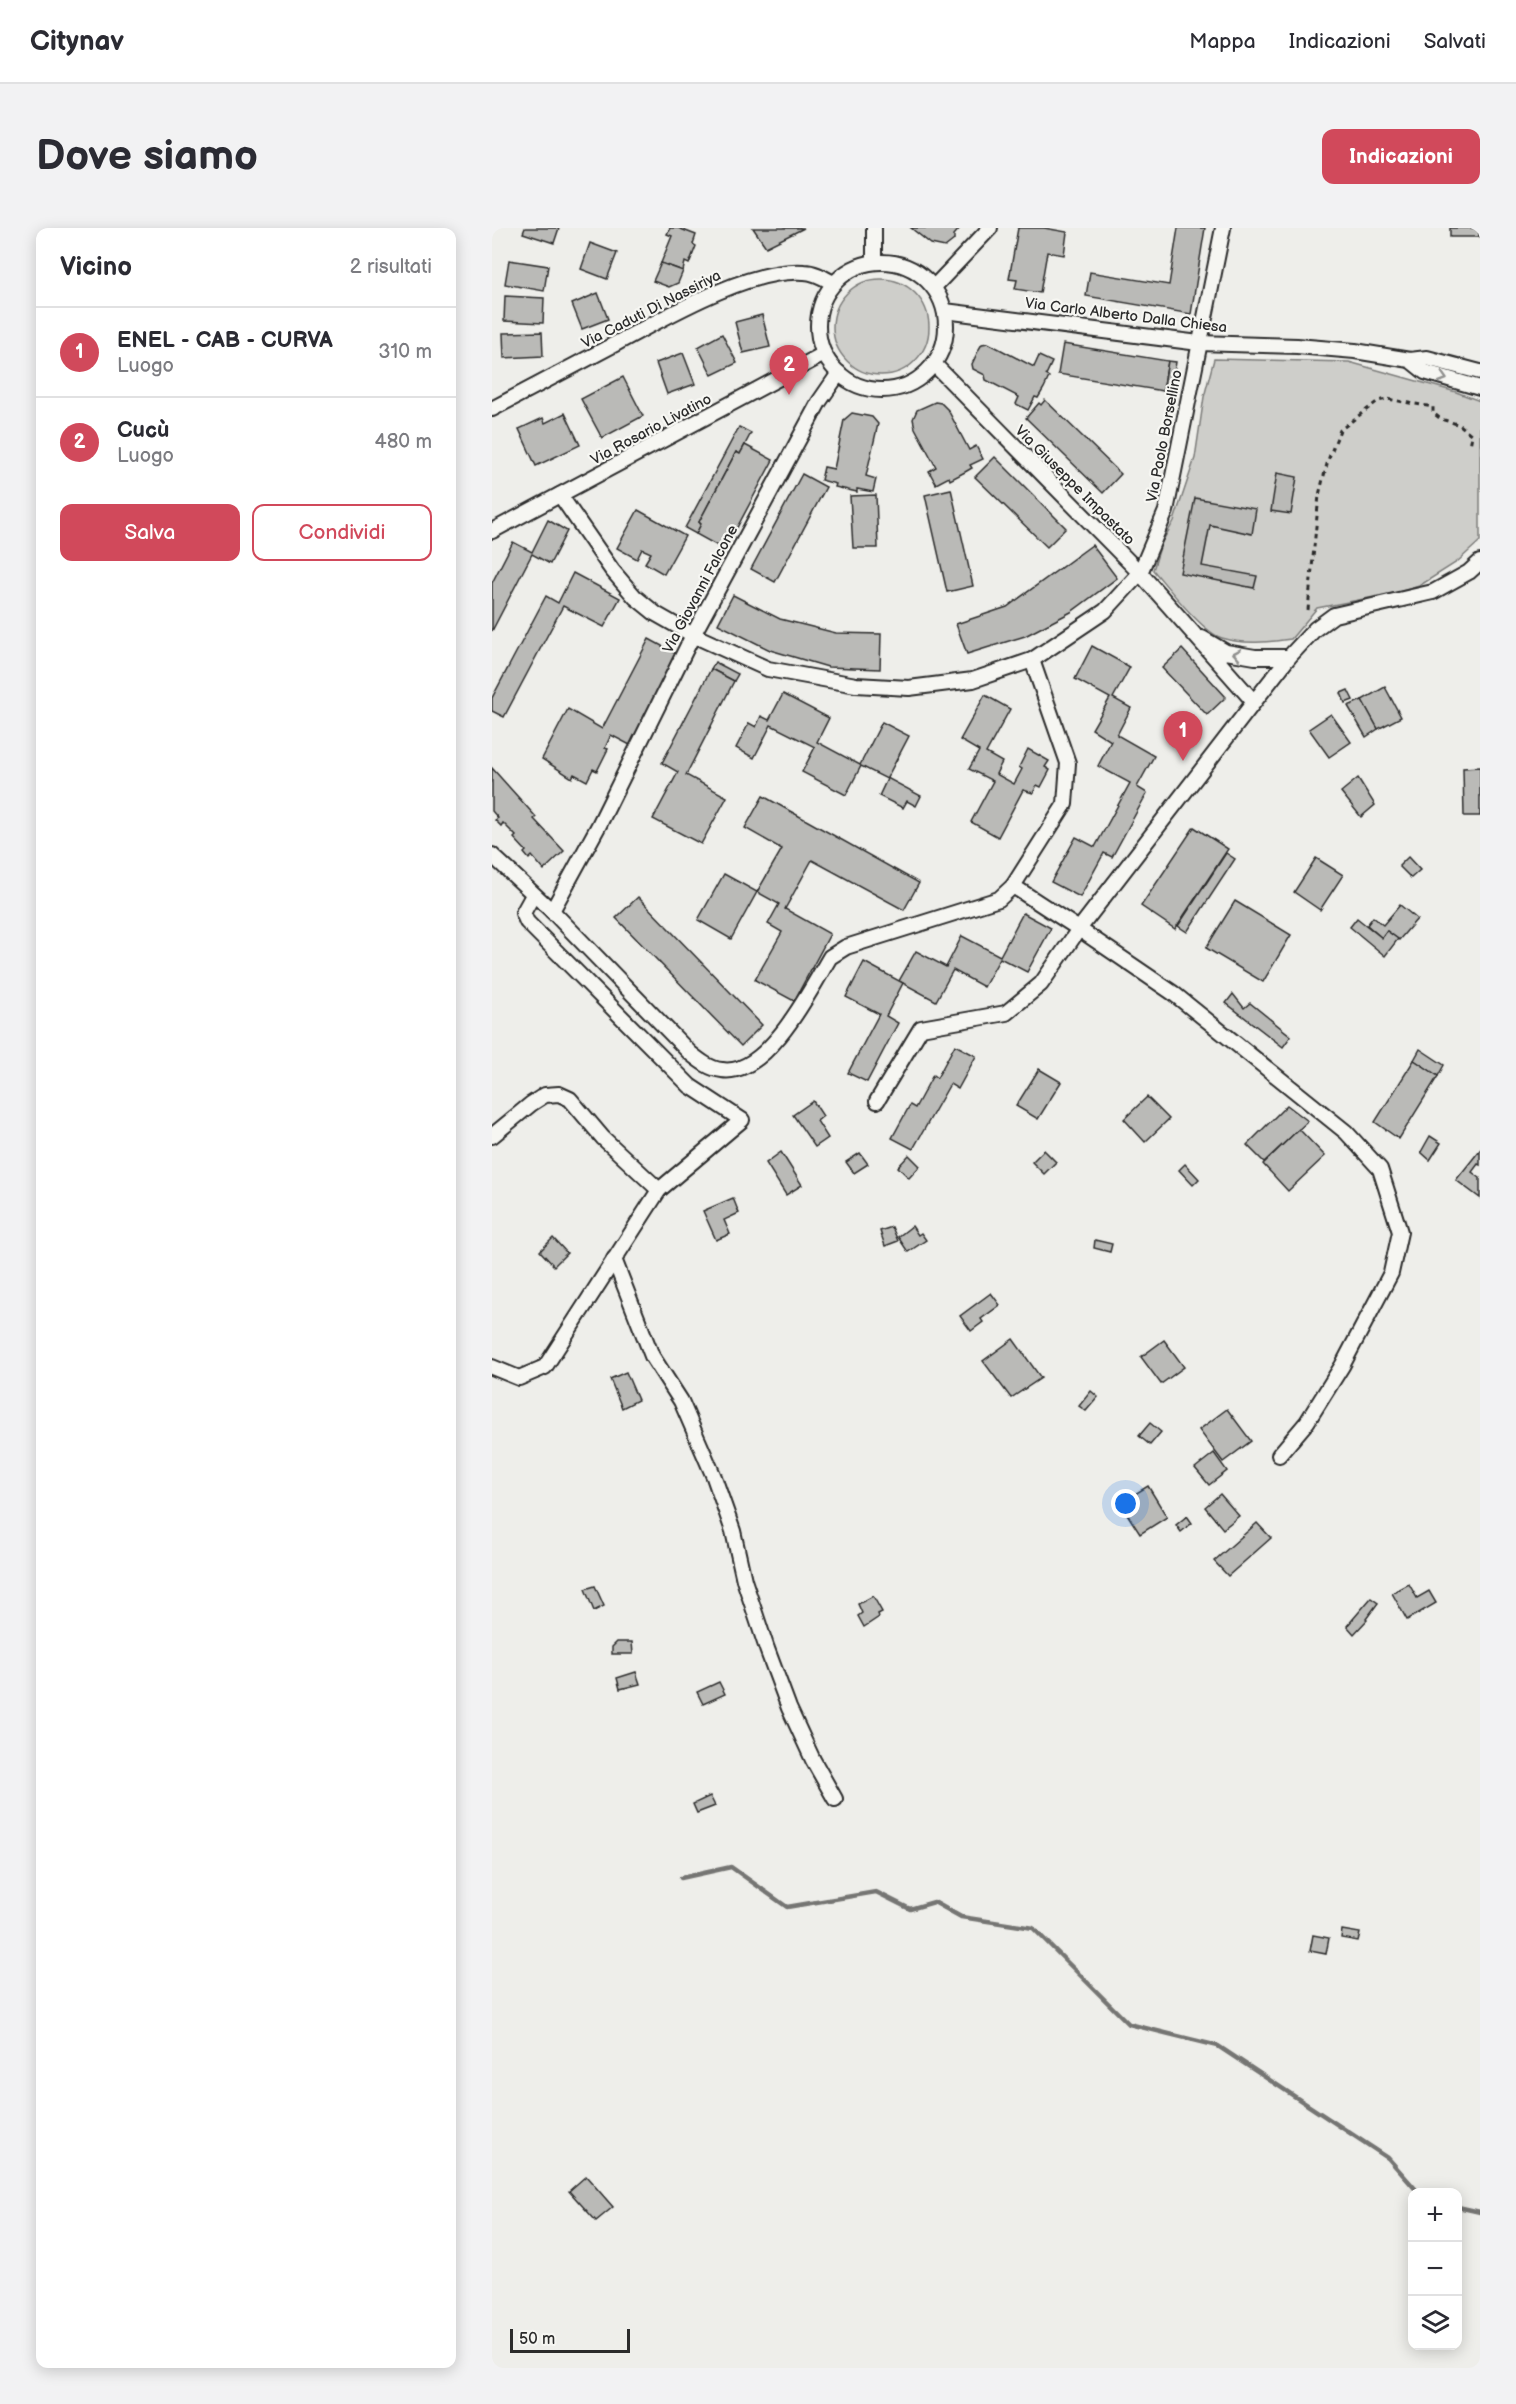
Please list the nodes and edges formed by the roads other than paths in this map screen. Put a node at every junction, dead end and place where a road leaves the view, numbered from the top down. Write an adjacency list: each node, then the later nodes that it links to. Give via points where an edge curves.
1 (874, 228): 4 (street)
2 (990, 228): 6 (street)
3 (1223, 228): 8 (street, Via Paolo Borsellino)
4 (874, 262): 5 (street, via 858,266); 6 (street, via 896,263 917,272)
5 (833, 283): 9 (street, via 819,310 819,340); 15 (street, Via Caduti Di Nassiriya, via 814,273 802,272 738,284)
6 (933, 287): 7 (street)
7 (945, 311): 8 (street, Via Carlo Alberto Dalla Chiesa); 11 (street, via 943,348)
8 (1199, 343): 10 (street, Via Carlo Alberto Dalla Chiesa, via 1297,346); 19 (street, Via Paolo Borsellino, via 1166,511)
9 (824, 354): 13 (street); 16 (street, Via Rosario Livatino)
10 (1410, 360): 12 (street, Via Carlo Alberto Dalla Chiesa, via 1427,358); 14 (street, Via Carlo Alberto Dalla Chiesa, one-way to 14, via 1425,372)
11 (934, 364): 13 (street, via 906,386 888,390 870,389); 19 (street, Via Giuseppe Impastato)
12 (1480, 372)
13 (838, 373): 21 (street, Via Giovanni Falcone)
14 (1480, 388)
15 (492, 409)
16 (560, 495): 17 (street, Via Rosario Livatino); 21 (street, Via Paolo Borsellino, via 635,597)
17 (492, 531)
18 (1480, 562): 22 (street, via 1433,592 1335,615 1315,629)
19 (1140, 573): 20 (street, Via Giuseppe Impastato); 23 (street, Via Paolo Borsellino, via 1105,611)
20 (1191, 631): 22 (street, Via Giuseppe Impastato, one-way to 20, via 1226,652); 24 (street, Via Giuseppe Impastato)
21 (693, 636): 23 (street, Via Paolo Borsellino, via 768,669 856,686 909,688 973,680); 28 (street, Via Giovanni Falcone)
22 (1289, 657): 24 (street)
23 (1032, 660): 26 (street, via 1068,763 1065,804)
24 (1254, 702): 29 (street)
25 (492, 855): 27 (street)
26 (1013, 886): 28 (street, via 999,898 837,952 830,957 779,1039 742,1068 723,1071 705,1065 690,1053); 29 (street)
27 (533, 895): 28 (street); 32 (street, via 524,908 527,922 690,1086 742,1120)
28 (552, 911)
29 (1079, 929): 30 (street, via 1041,984 1006,1013 921,1028); 35 (street, via 1173,993 1346,1132 1380,1169 1400,1232 1391,1273 1342,1366 1307,1422)
30 (877, 1101)
31 (492, 1136): 32 (street, via 538,1099 559,1094 570,1099)
32 (659, 1190): 33 (street)
33 (614, 1258): 34 (street, via 545,1367 519,1378); 36 (street, via 652,1356 681,1401 702,1449 733,1531 767,1649 808,1749)
34 (492, 1367)
35 (1279, 1455)
36 (835, 1798)

